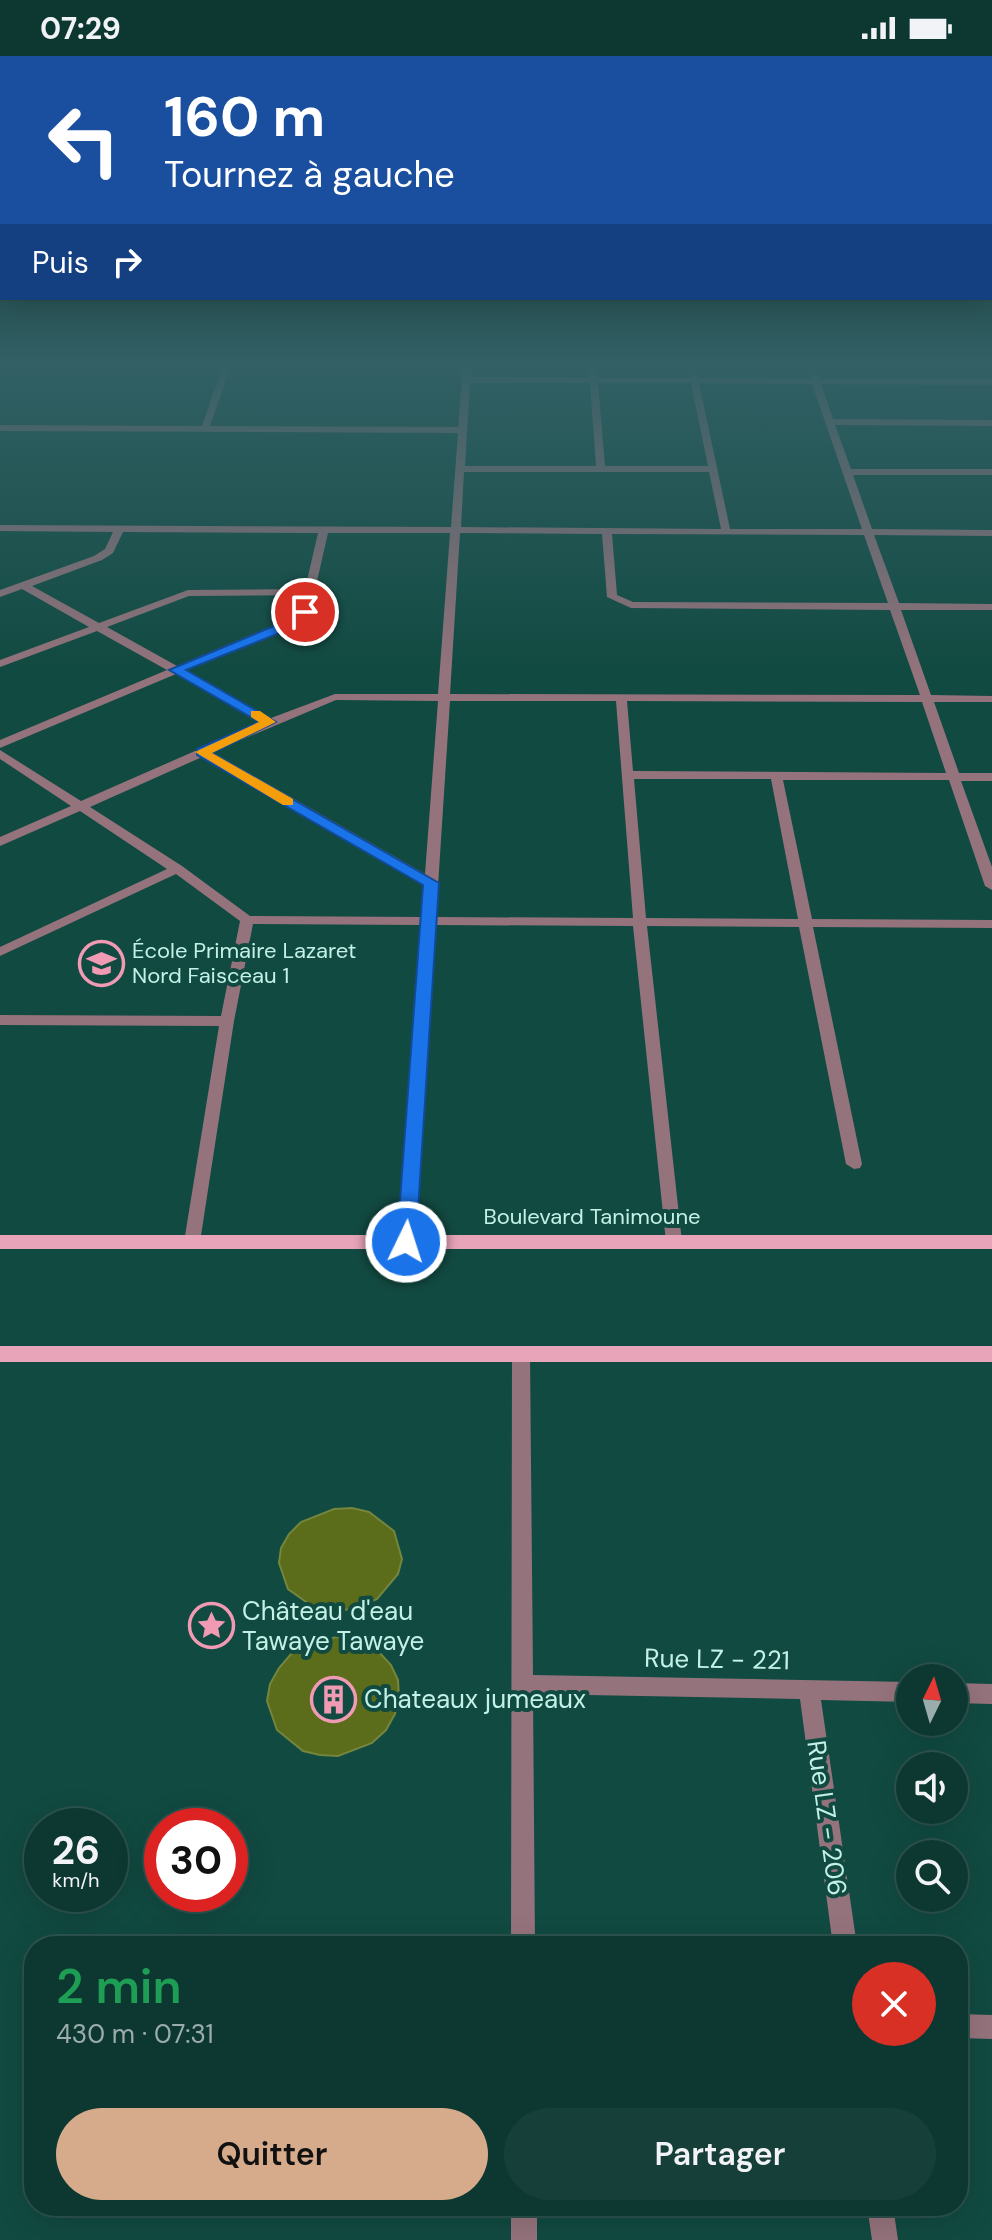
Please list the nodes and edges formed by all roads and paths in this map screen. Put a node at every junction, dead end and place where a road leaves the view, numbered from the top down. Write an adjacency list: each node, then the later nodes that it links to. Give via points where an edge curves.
1 (460, 469): 8 (street)
2 (713, 469): 10 (street)
3 (848, 472): 4 (street); 11 (street)
4 (992, 472)
5 (0, 528): 6 (street)
6 (120, 528): 7 (street); 13 (street, via 109,551 98,558)
7 (324, 529): 8 (street); 14 (street)
8 (456, 530): 9 (street); 21 (street)
9 (607, 531): 10 (street); 16 (street, via 612,597 619,602)
10 (726, 531): 11 (street)
11 (870, 532): 12 (street); 16 (street)
12 (992, 533)
13 (24, 586): 15 (street); 18 (street)
14 (310, 592): 18 (street, via 188,593); 20 (street, via 305,612 291,624)
15 (0, 594)
16 (897, 607): 17 (street); 23 (street)
17 (992, 607)
18 (97, 627): 19 (street); 20 (street)
19 (0, 664)
20 (175, 670): 25 (street); 26 (street)
21 (444, 696): 22 (street); 25 (street, via 335,697); 36 (street)
22 (621, 697): 23 (street); 29 (street)
23 (925, 698): 24 (street); 31 (street)
24 (992, 699)
25 (270, 722): 27 (street)
26 (0, 744)
27 (202, 752): 33 (street); 36 (street)
28 (0, 754): 33 (street)
29 (630, 775): 30 (street); 40 (street)
30 (776, 776): 31 (street); 41 (street)
31 (952, 777): 32 (street); 37 (street)
32 (992, 777)
33 (81, 807): 34 (street); 35 (street)
34 (0, 842)
35 (177, 869): 38 (street); 43 (street)
36 (431, 883): 39 (street)
37 (992, 886)
38 (247, 920): 39 (street); 45 (street)
39 (428, 922): 40 (street); 49 (street)
40 (640, 923): 41 (street); 50 (street)
41 (804, 924): 42 (street); 46 (street)
42 (992, 924)
43 (0, 952)
44 (0, 1020): 45 (street)
45 (227, 1021): 48 (street)
46 (854, 1164)
47 (0, 1242): 48 (main road, Boulevard Tanimoune)
48 (192, 1242): 49 (main road, Boulevard Tanimoune)
49 (406, 1242): 50 (main road, Boulevard Tanimoune)
50 (674, 1242): 51 (main road, Boulevard Tanimoune)
51 (992, 1242)
52 (0, 1354): 54 (main road)
53 (992, 1354): 54 (main road)
54 (521, 1355): 55 (street)
55 (522, 1684): 56 (street, Rue LZ - 221); 60 (street)
56 (809, 1689): 57 (street, Rue LZ - 221); 61 (street, Rue LZ - 206)
57 (896, 1692)
58 (968, 1693): 59 (street)
59 (992, 1694)
60 (523, 1936)
61 (844, 1936)
62 (968, 2026): 63 (street)
63 (992, 2027)
64 (524, 2216): 66 (street)
65 (881, 2216): 67 (street)
66 (524, 2240)
67 (885, 2240)

